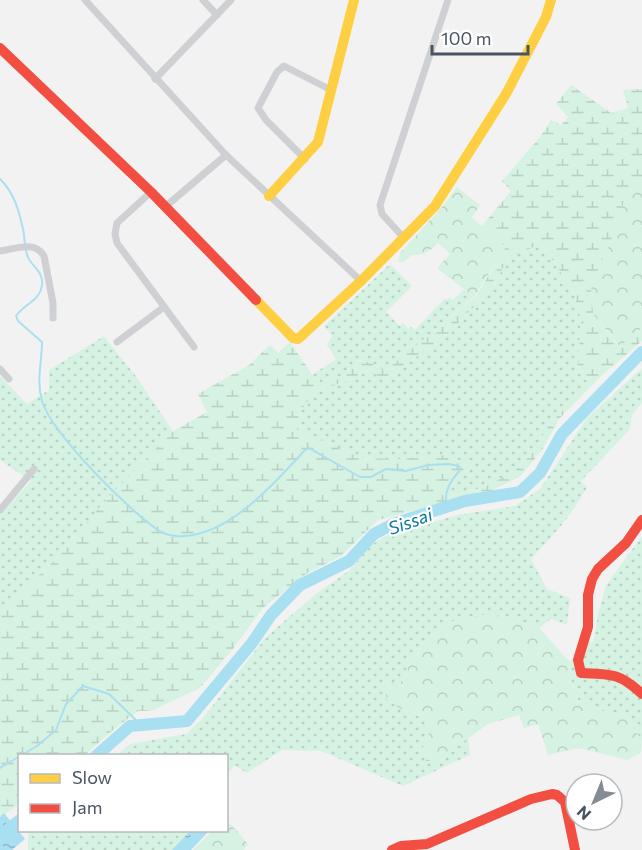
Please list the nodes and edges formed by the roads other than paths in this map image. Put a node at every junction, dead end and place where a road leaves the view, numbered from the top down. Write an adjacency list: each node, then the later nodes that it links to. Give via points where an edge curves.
1 (85, 0): 9 (street)
2 (203, 0): 7 (street)
3 (231, 0): 7 (street)
4 (354, 0): 10 (street)
5 (448, 0): 16 (street, via 380,205 382,214)
6 (551, 0): 16 (street, via 546,17 479,139 435,206)
7 (217, 15): 9 (street)
8 (0, 48): 13 (street)
9 (155, 79): 11 (street)
10 (332, 90): 12 (street, via 318,142); 12 (street, via 284,66 258,108)
11 (226, 155): 14 (street); 15 (street)
12 (305, 159): 14 (street)
13 (151, 192): 15 (street); 19 (street, via 117,223 115,234 117,243)
14 (269, 196): 18 (street)
15 (165, 207): 18 (street, via 296,339)
16 (404, 238): 18 (street)
17 (0, 251): 20 (street, via 32,246 44,256)
18 (361, 281)
19 (164, 307): 21 (street); 22 (street)
20 (53, 318)
21 (117, 342)
22 (194, 347)
23 (0, 369): 24 (street)
24 (9, 379)
25 (34, 469): 26 (street)
26 (0, 510)
27 (642, 520): 28 (street, via 621,550 595,573 589,590 586,635 576,666 581,673 626,679)
28 (642, 694)
29 (392, 850): 30 (street, via 427,844 531,799 552,794 565,802)
30 (575, 850)

